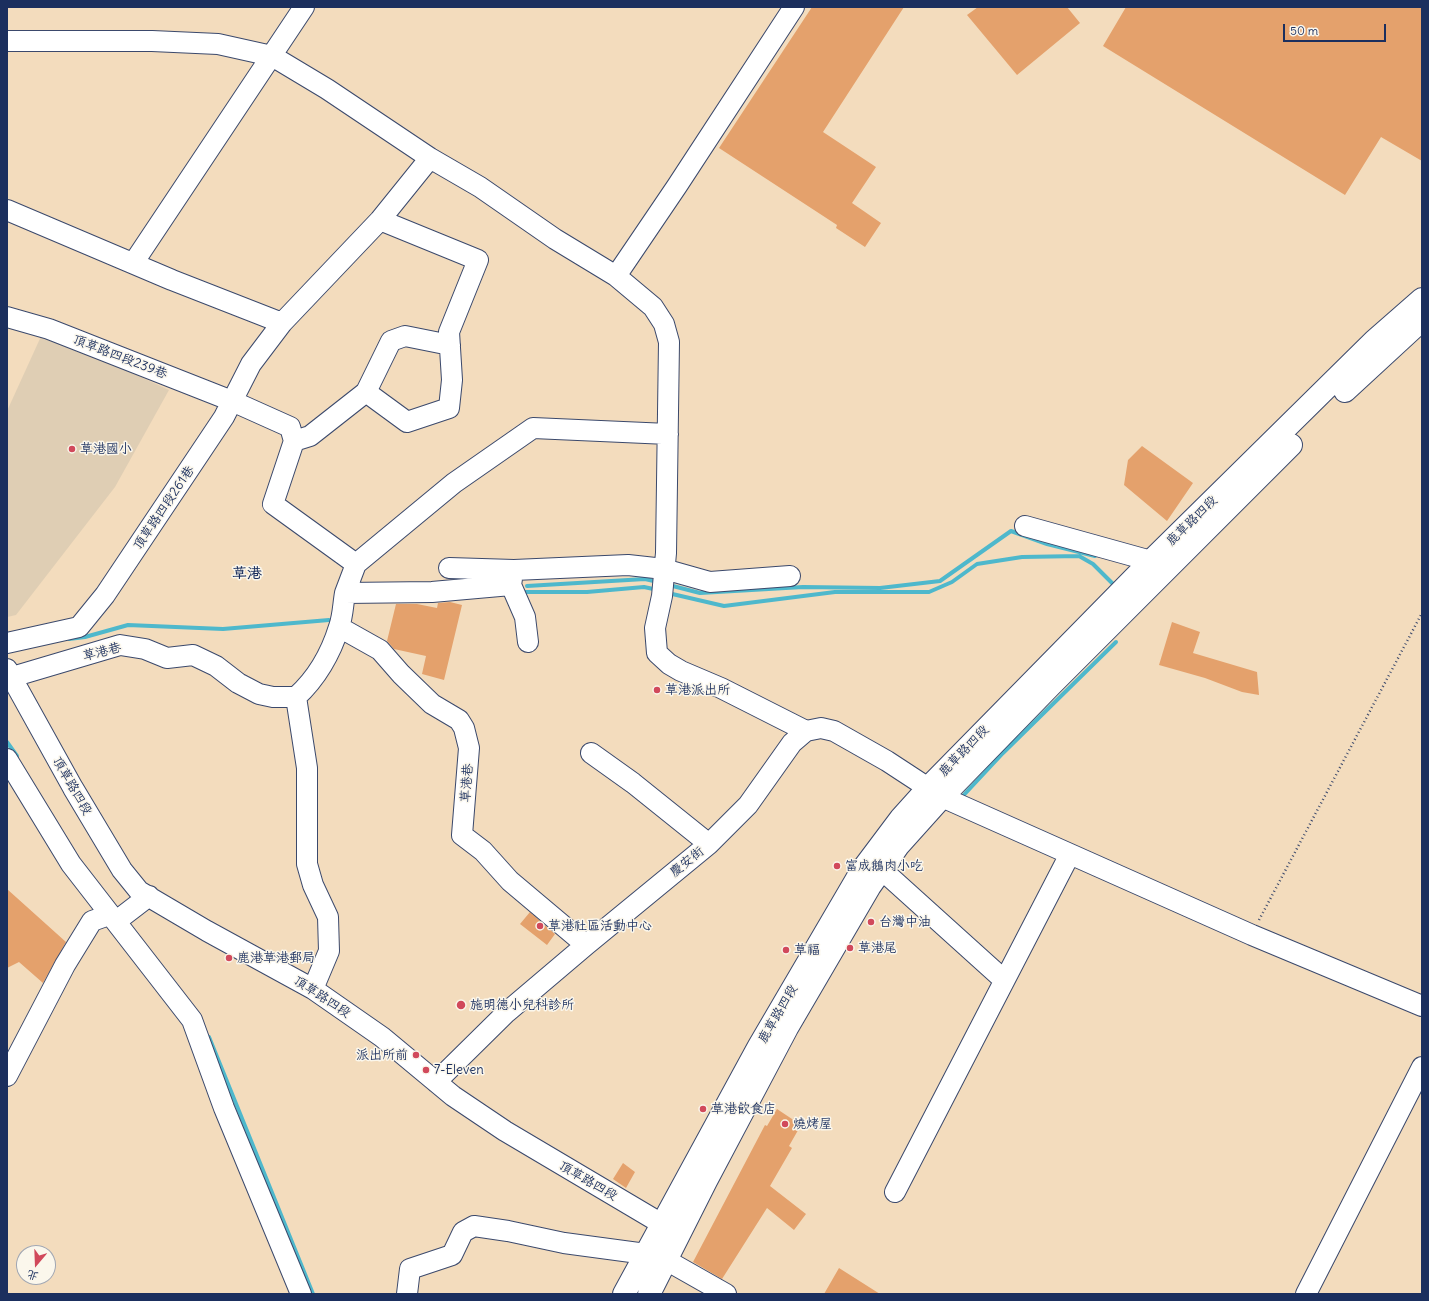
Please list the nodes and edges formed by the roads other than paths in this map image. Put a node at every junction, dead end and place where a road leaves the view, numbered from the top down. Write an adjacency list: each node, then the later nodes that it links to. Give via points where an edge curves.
1 (304, 7): 4 (street)
2 (794, 7): 9 (street)
3 (7, 41): 4 (street, via 129,40 218,44)
4 (272, 56): 5 (street, via 328,89); 8 (street)
5 (430, 158): 7 (street, 頂草路四段261巷); 9 (street, via 480,187 554,239)
6 (7, 210): 8 (street)
7 (380, 220): 12 (street, 頂草路四段261巷); 13 (street, via 478,260 449,332)
8 (134, 262): 12 (street, via 172,280)
9 (616, 276): 17 (street, via 653,307 664,324 669,342)
10 (1421, 306): 16 (main road, 鹿草路四段, via 1374,341)
11 (7, 317): 15 (street, 頂草路四段239巷, via 49,330)
12 (282, 323): 15 (street, 頂草路四段261巷, via 251,364)
13 (450, 345): 14 (street, via 405,336 391,341); 14 (street, via 452,380 449,408 407,422)
14 (366, 392): 18 (street, via 310,436)
15 (232, 401): 18 (street, 頂草路四段239巷, via 290,427); 29 (street, 頂草路四段261巷, via 224,417 105,596 79,627)
16 (1294, 432): 20 (main road, 鹿草路四段); 35 (main road, 鹿草路四段)
17 (668, 434): 21 (street, via 533,428 454,483); 25 (street)
18 (294, 441): 21 (street, via 272,504)
19 (1025, 526): 20 (street)
20 (1151, 561): 35 (main road, 鹿草路四段)
21 (356, 564): 26 (street)
22 (449, 568): 24 (street)
23 (790, 576): 25 (street, via 710,582)
24 (512, 578): 25 (street, via 628,565); 26 (street, via 432,592); 28 (street, via 525,617)
25 (663, 581): 32 (street, via 655,628 657,653 669,664)
26 (346, 593): 27 (street)
27 (339, 627): 31 (street, via 323,664 308,686); 41 (street, 草港巷, via 380,650 432,704 459,720 464,728 469,748 462,834 483,851 510,881)
28 (528, 642)
29 (7, 643)
30 (9, 673): 31 (street, 草港巷, via 120,645 145,649 167,658 193,655 216,666 238,684 259,694); 39 (street, 頂草路四段, via 122,870 140,891)
31 (296, 697): 43 (street, via 307,768 307,864 312,885 328,917 329,951)
32 (806, 731): 35 (street, via 821,728 834,731 898,767); 36 (street, 慶安街, via 792,743 748,805)
33 (591, 753): 36 (street)
34 (7, 758): 40 (street, via 71,864)
35 (935, 792): 37 (street); 38 (main road, 鹿草路四段); 49 (main road, 鹿草路四段, via 892,830 862,870 759,1046)
36 (709, 844): 41 (street, 慶安街)
37 (1070, 854): 42 (street); 44 (street, via 1252,935)
38 (881, 869): 42 (street); 50 (main road, 鹿草路四段)
39 (149, 896): 40 (street, via 119,919); 43 (street, 頂草路四段)
40 (109, 915): 46 (street, via 92,921 61,972); 51 (street, via 192,1020 224,1108)
41 (586, 945): 47 (street, 慶安街, via 507,1012)
42 (1004, 980): 48 (street)
43 (313, 990): 47 (street, 頂草路四段, via 382,1037)
44 (1422, 1006)
45 (1422, 1067): 56 (street)
46 (7, 1076)
47 (436, 1082): 49 (street, 頂草路四段, via 505,1131)
48 (895, 1192)
49 (662, 1224): 50 (main road, 鹿草路四段)
50 (656, 1257): 52 (street, via 564,1244 474,1226 463,1232 452,1255 410,1269); 53 (main road, 鹿草路四段); 54 (main road, 鹿草路四段); 55 (street)
51 (301, 1294)
52 (407, 1294)
53 (624, 1294)
54 (649, 1294)
55 (726, 1294)
56 (1306, 1294)

